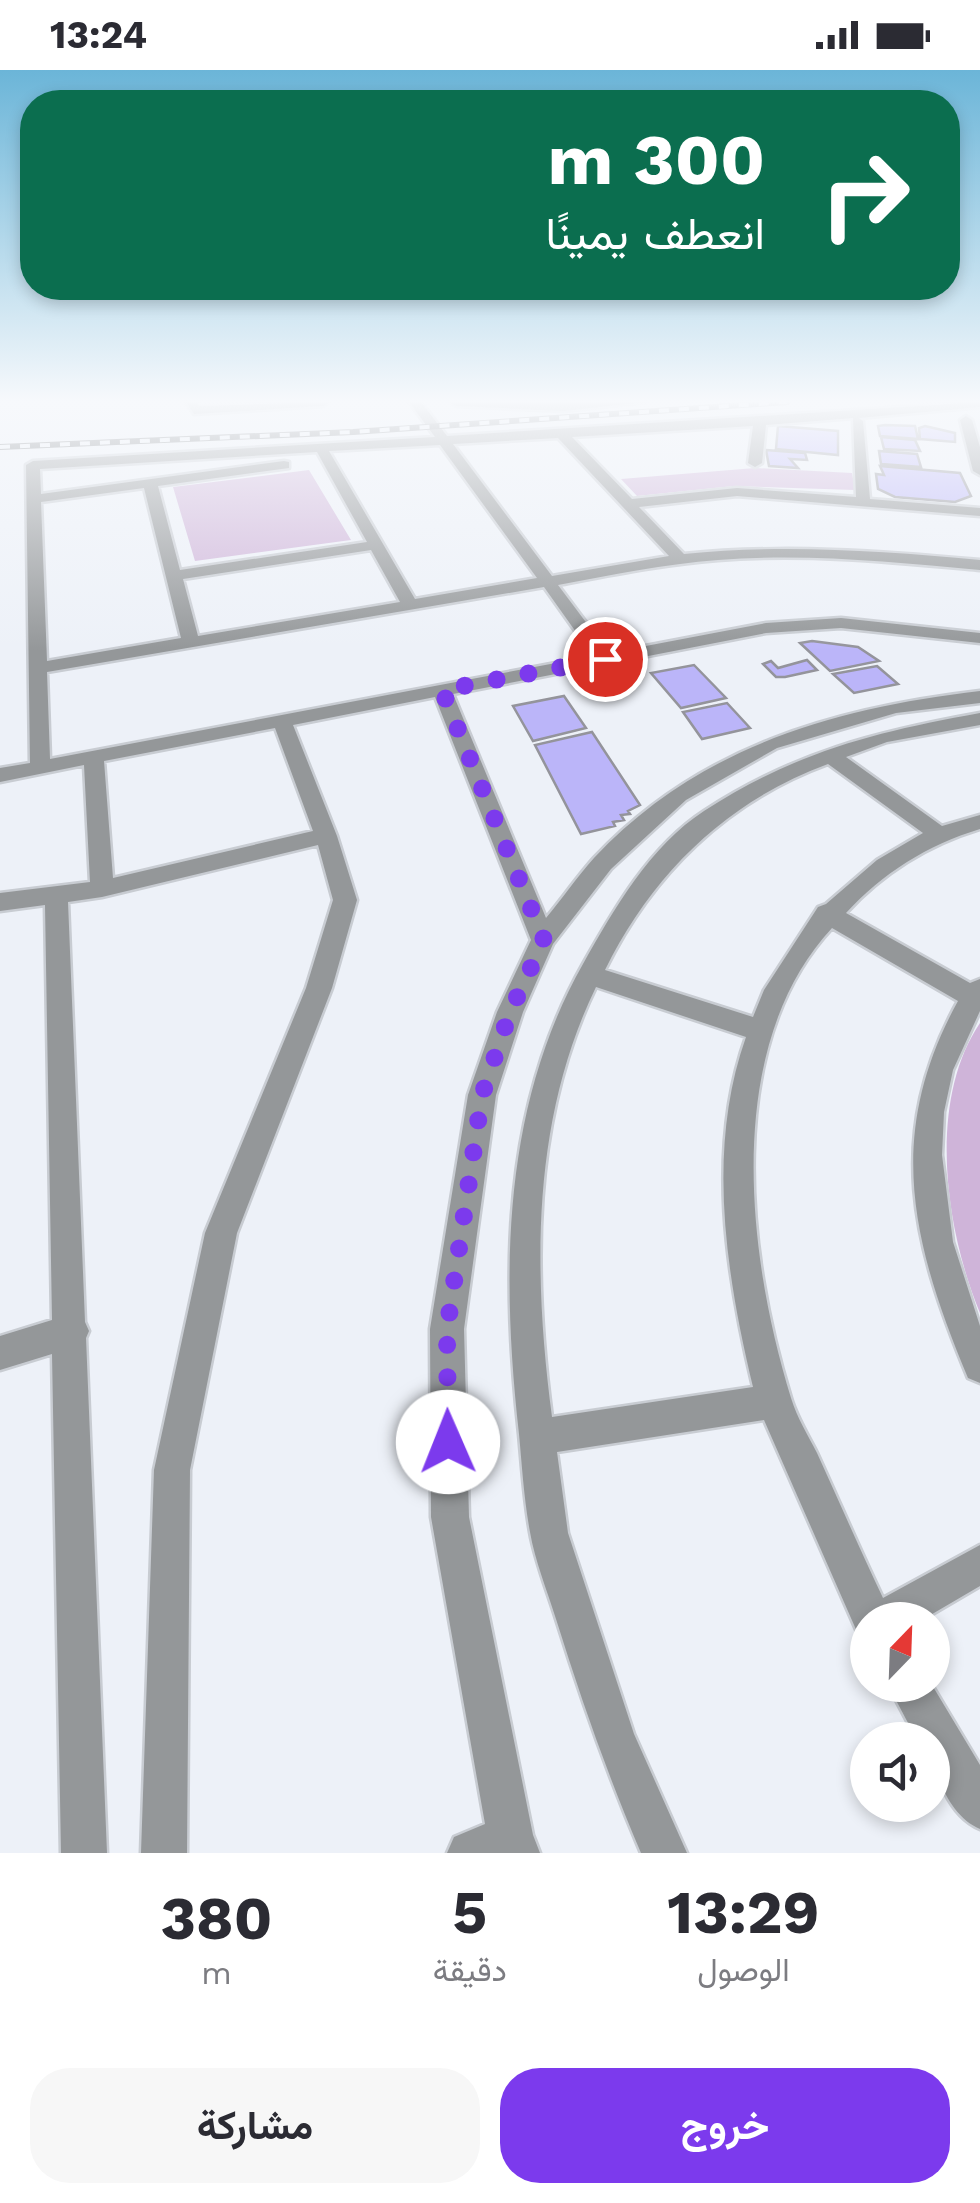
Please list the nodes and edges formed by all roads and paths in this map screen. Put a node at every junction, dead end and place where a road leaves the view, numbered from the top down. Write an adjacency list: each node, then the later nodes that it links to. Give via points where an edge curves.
1 (34, 485): 8 (street)
2 (134, 485): 8 (street)
3 (151, 485): 15 (street)
4 (342, 485): 12 (street)
5 (475, 485): 16 (street)
6 (611, 485): 10 (street)
7 (862, 485): 9 (street)
8 (34, 499): 21 (street)
9 (863, 500): 10 (street, via 737,492); 11 (street)
10 (628, 504): 13 (street)
11 (980, 512)
12 (376, 544): 15 (street); 17 (street)
13 (680, 558): 14 (street, via 820,550); 16 (street)
14 (980, 564)
15 (174, 576): 19 (street)
16 (547, 581): 17 (street); 20 (street)
17 (410, 605): 19 (street)
18 (980, 638): 20 (street, via 841,623 766,628)
19 (192, 642): 21 (street)
20 (605, 659): 22 (street)
21 (38, 668): 28 (street)
22 (442, 690): 25 (street); 37 (street)
23 (980, 698): 37 (street, via 894,707 770,744 679,795 604,863)
24 (980, 719): 26 (street, via 883,737)
25 (282, 722): 27 (street); 32 (street)
26 (831, 756): 31 (street); 38 (street, via 796,768 709,818 652,876)
27 (94, 758): 28 (street); 33 (street)
28 (40, 768): 29 (street)
29 (0, 774)
30 (980, 822): 31 (street)
31 (937, 833): 36 (street, via 898,853)
32 (326, 836): 33 (street); 53 (street, via 345,900 319,988 220,1233 172,1470)
33 (102, 888): 34 (street)
34 (56, 893): 35 (street); 41 (street)
35 (0, 902)
36 (826, 913): 39 (street); 40 (street, via 790,958)
37 (544, 940): 51 (street, via 482,1095 447,1329 450,1518)
38 (589, 975): 40 (street); 45 (street, via 541,1098 527,1186 525,1340)
39 (978, 996): 43 (street, via 942,1057 924,1136 933,1228)
40 (758, 1030): 44 (street, via 738,1133 741,1253)
41 (72, 1331): 42 (street); 52 (street)
42 (0, 1352)
43 (980, 1366)
44 (774, 1401): 45 (street); 47 (street)
45 (537, 1437): 54 (street, via 549,1533 614,1738)
46 (980, 1564): 48 (street)
47 (864, 1602)
48 (915, 1602)
49 (919, 1702): 50 (street)
50 (980, 1807)
51 (499, 1847)
52 (84, 1853)
53 (164, 1853)
54 (664, 1853)

